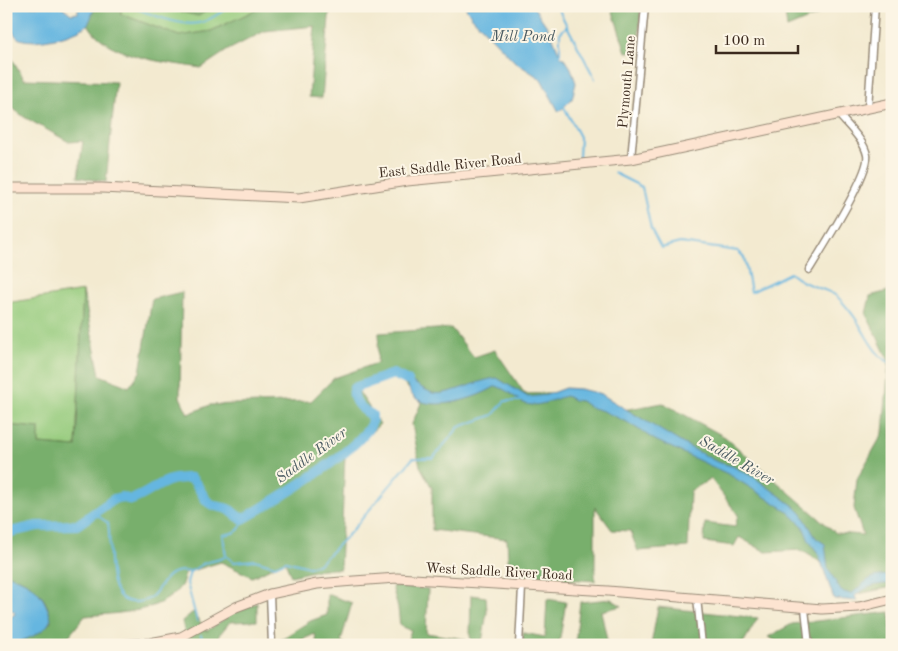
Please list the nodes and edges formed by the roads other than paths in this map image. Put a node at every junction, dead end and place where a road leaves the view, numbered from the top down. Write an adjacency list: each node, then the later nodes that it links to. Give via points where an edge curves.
1 (645, 6): 6 (street, Plymouth Lane)
2 (875, 6): 4 (street)
3 (892, 103): 4 (street, East Saddle River Road)
4 (868, 108): 5 (street, East Saddle River Road)
5 (839, 114): 6 (street, East Saddle River Road); 8 (street, via 864,147 868,161)
6 (631, 160): 7 (street, East Saddle River Road, via 407,181 299,198 102,188)
7 (6, 188)
8 (809, 270)
9 (522, 587): 10 (street, West Saddle River Road, via 397,578 317,584); 11 (street, West Saddle River Road); 16 (street)
10 (270, 594): 14 (street, West Saddle River Road, via 236,607 182,637); 15 (street)
11 (697, 598): 13 (street, West Saddle River Road); 17 (street)
12 (892, 599): 13 (street, West Saddle River Road, via 843,608)
13 (805, 609): 18 (street)
14 (115, 645)
15 (272, 645)
16 (520, 645)
17 (702, 645)
18 (809, 645)

